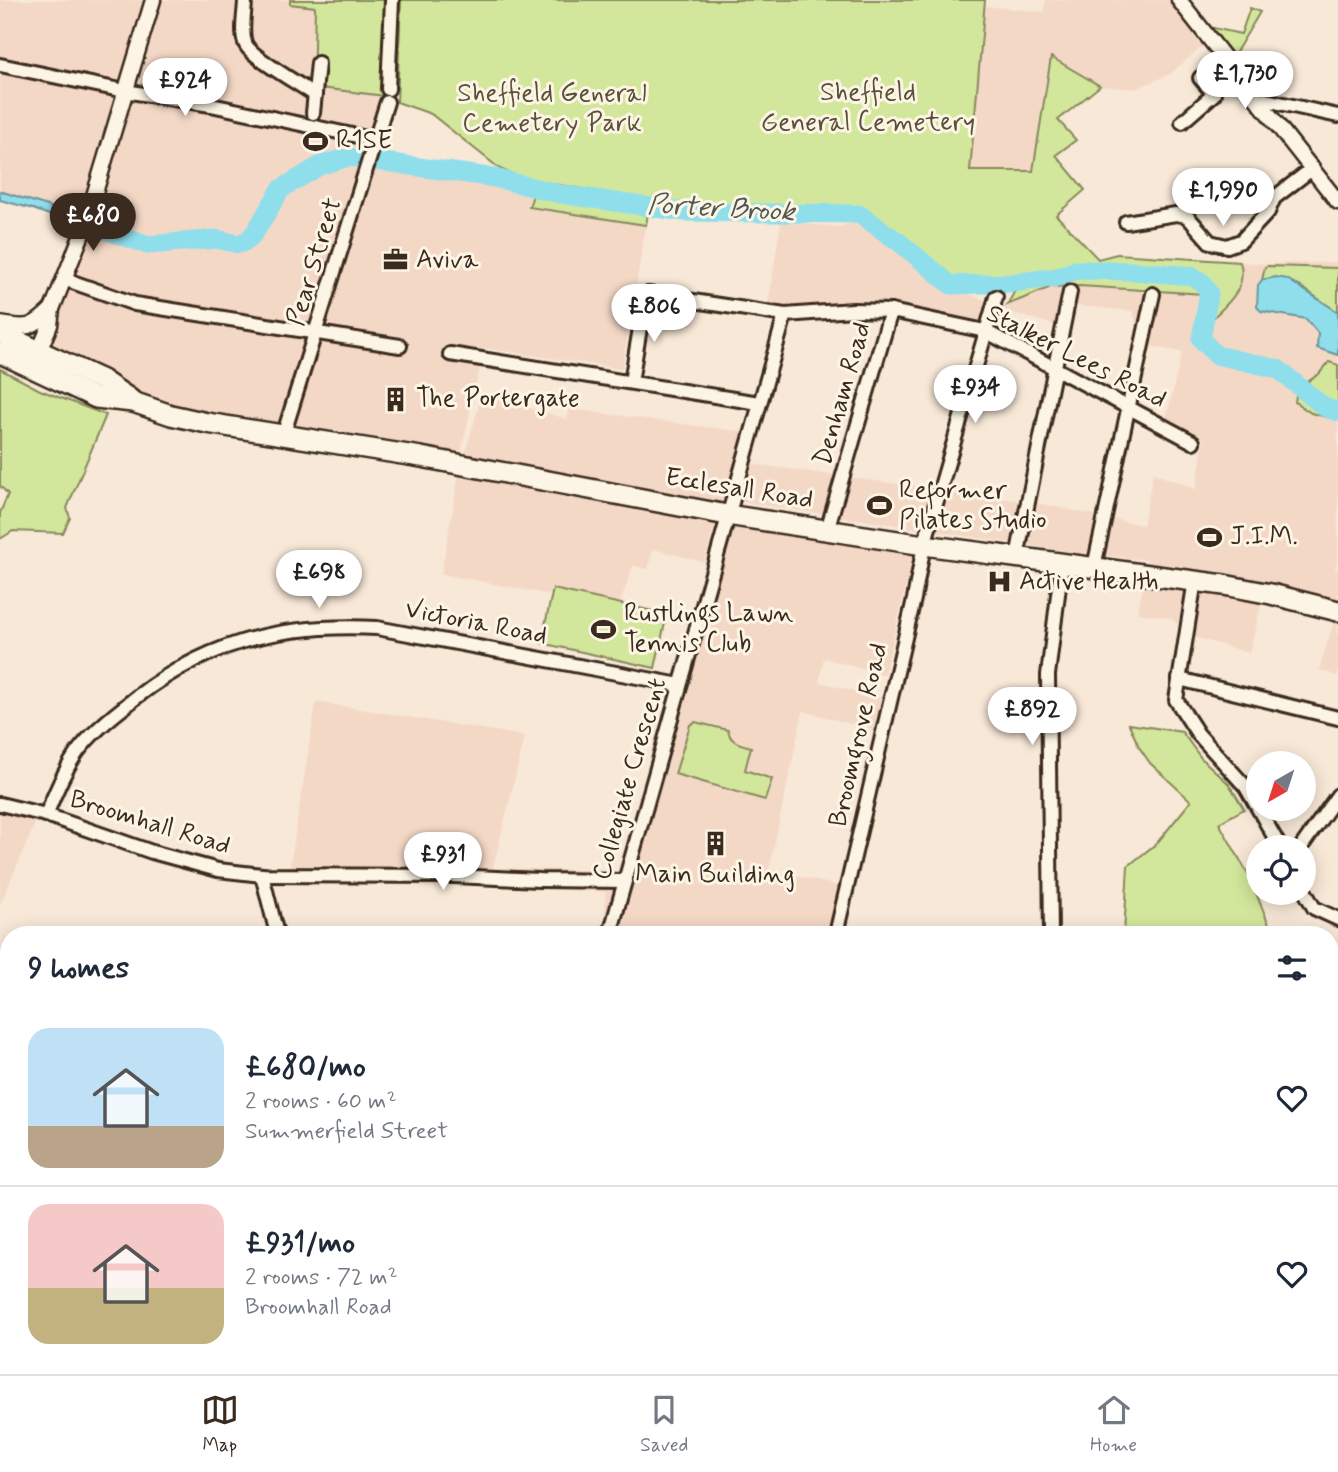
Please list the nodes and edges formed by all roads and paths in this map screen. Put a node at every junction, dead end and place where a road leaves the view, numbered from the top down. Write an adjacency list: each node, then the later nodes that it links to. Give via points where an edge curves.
1 (153, 0): 8 (street)
2 (245, 0): 9 (street, via 247,46)
3 (392, 0): 14 (street, Pear Street, via 387,95)
4 (1179, 0): 5 (street)
5 (1225, 59): 10 (street); 13 (street, via 1200,78 1214,94)
6 (318, 63): 9 (street)
7 (0, 65): 8 (street)
8 (125, 92): 14 (street, via 211,105); 18 (street)
9 (315, 95): 11 (street)
10 (1257, 98): 12 (street); 15 (street)
11 (313, 113)
12 (1338, 116)
13 (1182, 122)
14 (374, 146): 28 (street, Pear Street)
15 (1313, 168): 16 (street); 17 (street, via 1274,198 1268,212 1241,241 1227,246 1210,242 1187,216)
16 (1338, 202)
17 (1126, 222)
18 (64, 279): 22 (street); 28 (street, via 135,304)
19 (1070, 292): 34 (street)
20 (1153, 293): 38 (street)
21 (996, 297): 26 (street, Broomgrove Road)
22 (52, 309): 25 (street, via 24,328); 30 (street)
23 (891, 311): 24 (street, Stalker Lees Road); 26 (street, Stalker Lees Road); 42 (street, Denham Road)
24 (785, 315): 35 (street, Stalker Lees Road, via 646,296); 37 (street, Collegiate Crescent)
25 (0, 324)
26 (985, 331): 34 (street, Stalker Lees Road); 43 (street, Broomgrove Road)
27 (0, 333): 30 (main road, Ecclesall Road)
28 (316, 334): 29 (street); 39 (street, Pear Street)
29 (400, 346)
30 (39, 351): 33 (street); 36 (main road, Ecclesall Road, via 102,380)
31 (0, 353): 33 (main road, Ecclesall Road)
32 (450, 354): 35 (street)
33 (20, 363): 36 (main road, Ecclesall Road, via 96,398)
34 (1055, 370): 38 (street, Stalker Lees Road); 44 (street)
35 (631, 382): 37 (street)
36 (133, 402): 39 (main road, Ecclesall Road, via 206,423)
37 (760, 403): 41 (street, Collegiate Crescent)
38 (1128, 408): 40 (street, Stalker Lees Road); 46 (street)
39 (283, 436): 41 (main road, Ecclesall Road)
40 (1192, 442)
41 (727, 515): 42 (main road, Ecclesall Road); 50 (street, Collegiate Crescent)
42 (827, 530): 43 (main road, Ecclesall Road)
43 (924, 545): 44 (main road, Ecclesall Road); 63 (street, Broomgrove Road)
44 (1017, 557): 45 (main road, Ecclesall Road)
45 (1062, 562): 46 (main road, Ecclesall Road); 64 (street, via 1048,675)
46 (1094, 566): 47 (main road, Ecclesall Road)
47 (1195, 580): 48 (main road, Ecclesall Road); 49 (street)
48 (1338, 611)
49 (1179, 679): 51 (street); 55 (street, via 1176,700 1218,759 1246,787)
50 (680, 685): 54 (street, Victoria Road, via 377,628 337,626 267,634 199,657 119,711 74,756); 58 (street, Collegiate Crescent)
51 (1338, 719)
52 (1338, 795): 56 (street)
53 (0, 804): 54 (street, Broomhall Road)
54 (46, 816): 57 (street, Broomhall Road, via 152,852 218,870)
55 (1273, 835)
56 (1310, 835)
57 (262, 875): 58 (street, Broomhall Road); 61 (street)
58 (625, 881): 62 (street, Collegiate Crescent)
59 (1312, 905): 60 (street)
60 (1338, 919)
61 (275, 926)
62 (612, 926)
63 (838, 926)
64 (1051, 926)

